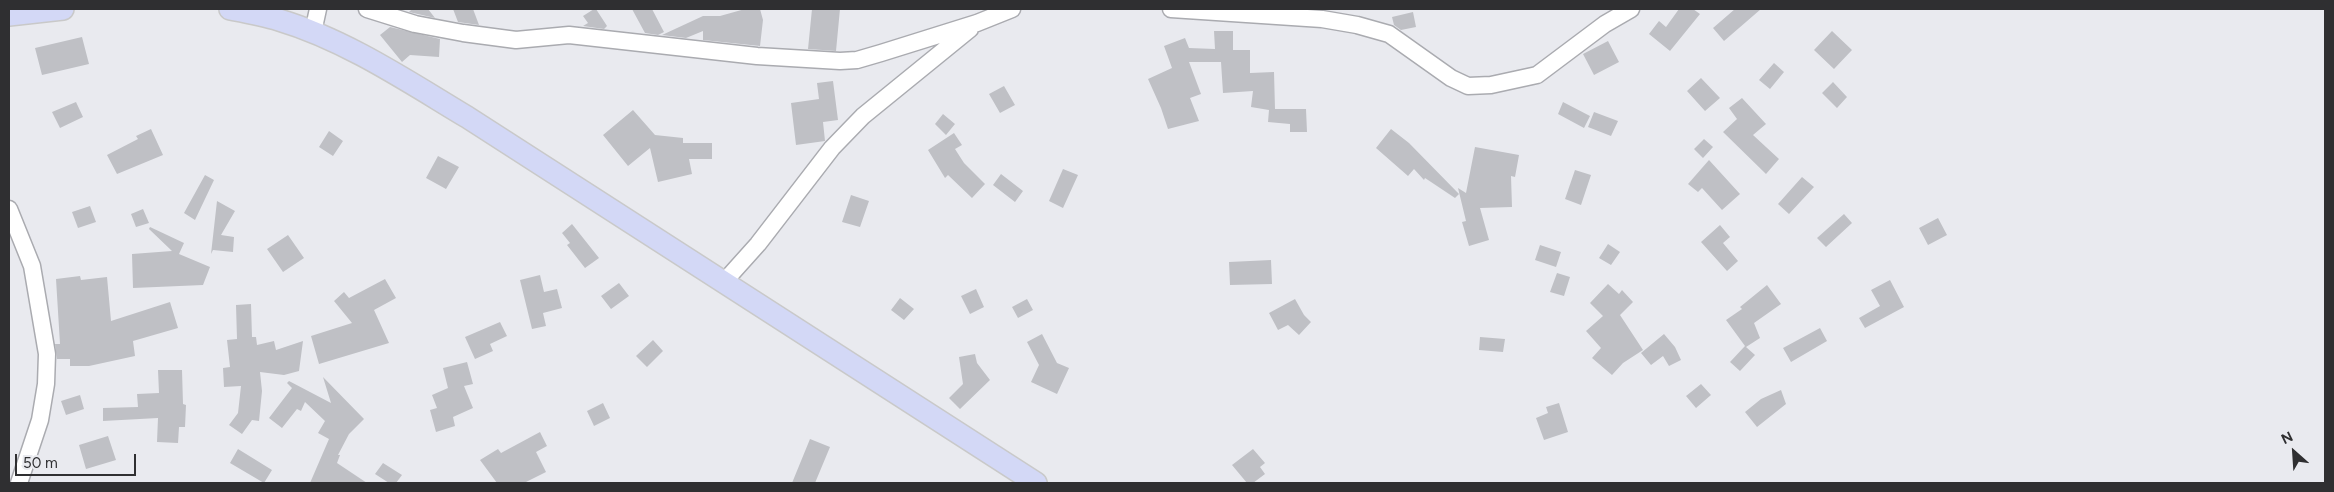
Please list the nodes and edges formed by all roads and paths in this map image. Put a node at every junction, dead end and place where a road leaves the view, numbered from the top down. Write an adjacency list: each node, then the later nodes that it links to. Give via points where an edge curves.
1 (63, 9): 8 (main road)
2 (230, 9): 10 (main road)
3 (318, 9): 10 (street)
4 (367, 9): 9 (street, via 415,24 516,40 569,35 814,60 857,60)
5 (1012, 9): 9 (street)
6 (1171, 9): 7 (street, via 1322,19 1357,25 1389,34 1451,78 1468,86 1491,85 1537,74 1604,24)
7 (1630, 9)
8 (9, 15)
9 (977, 22): 12 (street, via 863,116 832,148 758,244)
10 (313, 32): 12 (main road, via 379,65 466,117)
11 (9, 209): 13 (street, via 32,266 47,354 40,420)
12 (723, 283): 14 (main road)
13 (19, 483)
14 (1036, 483)

